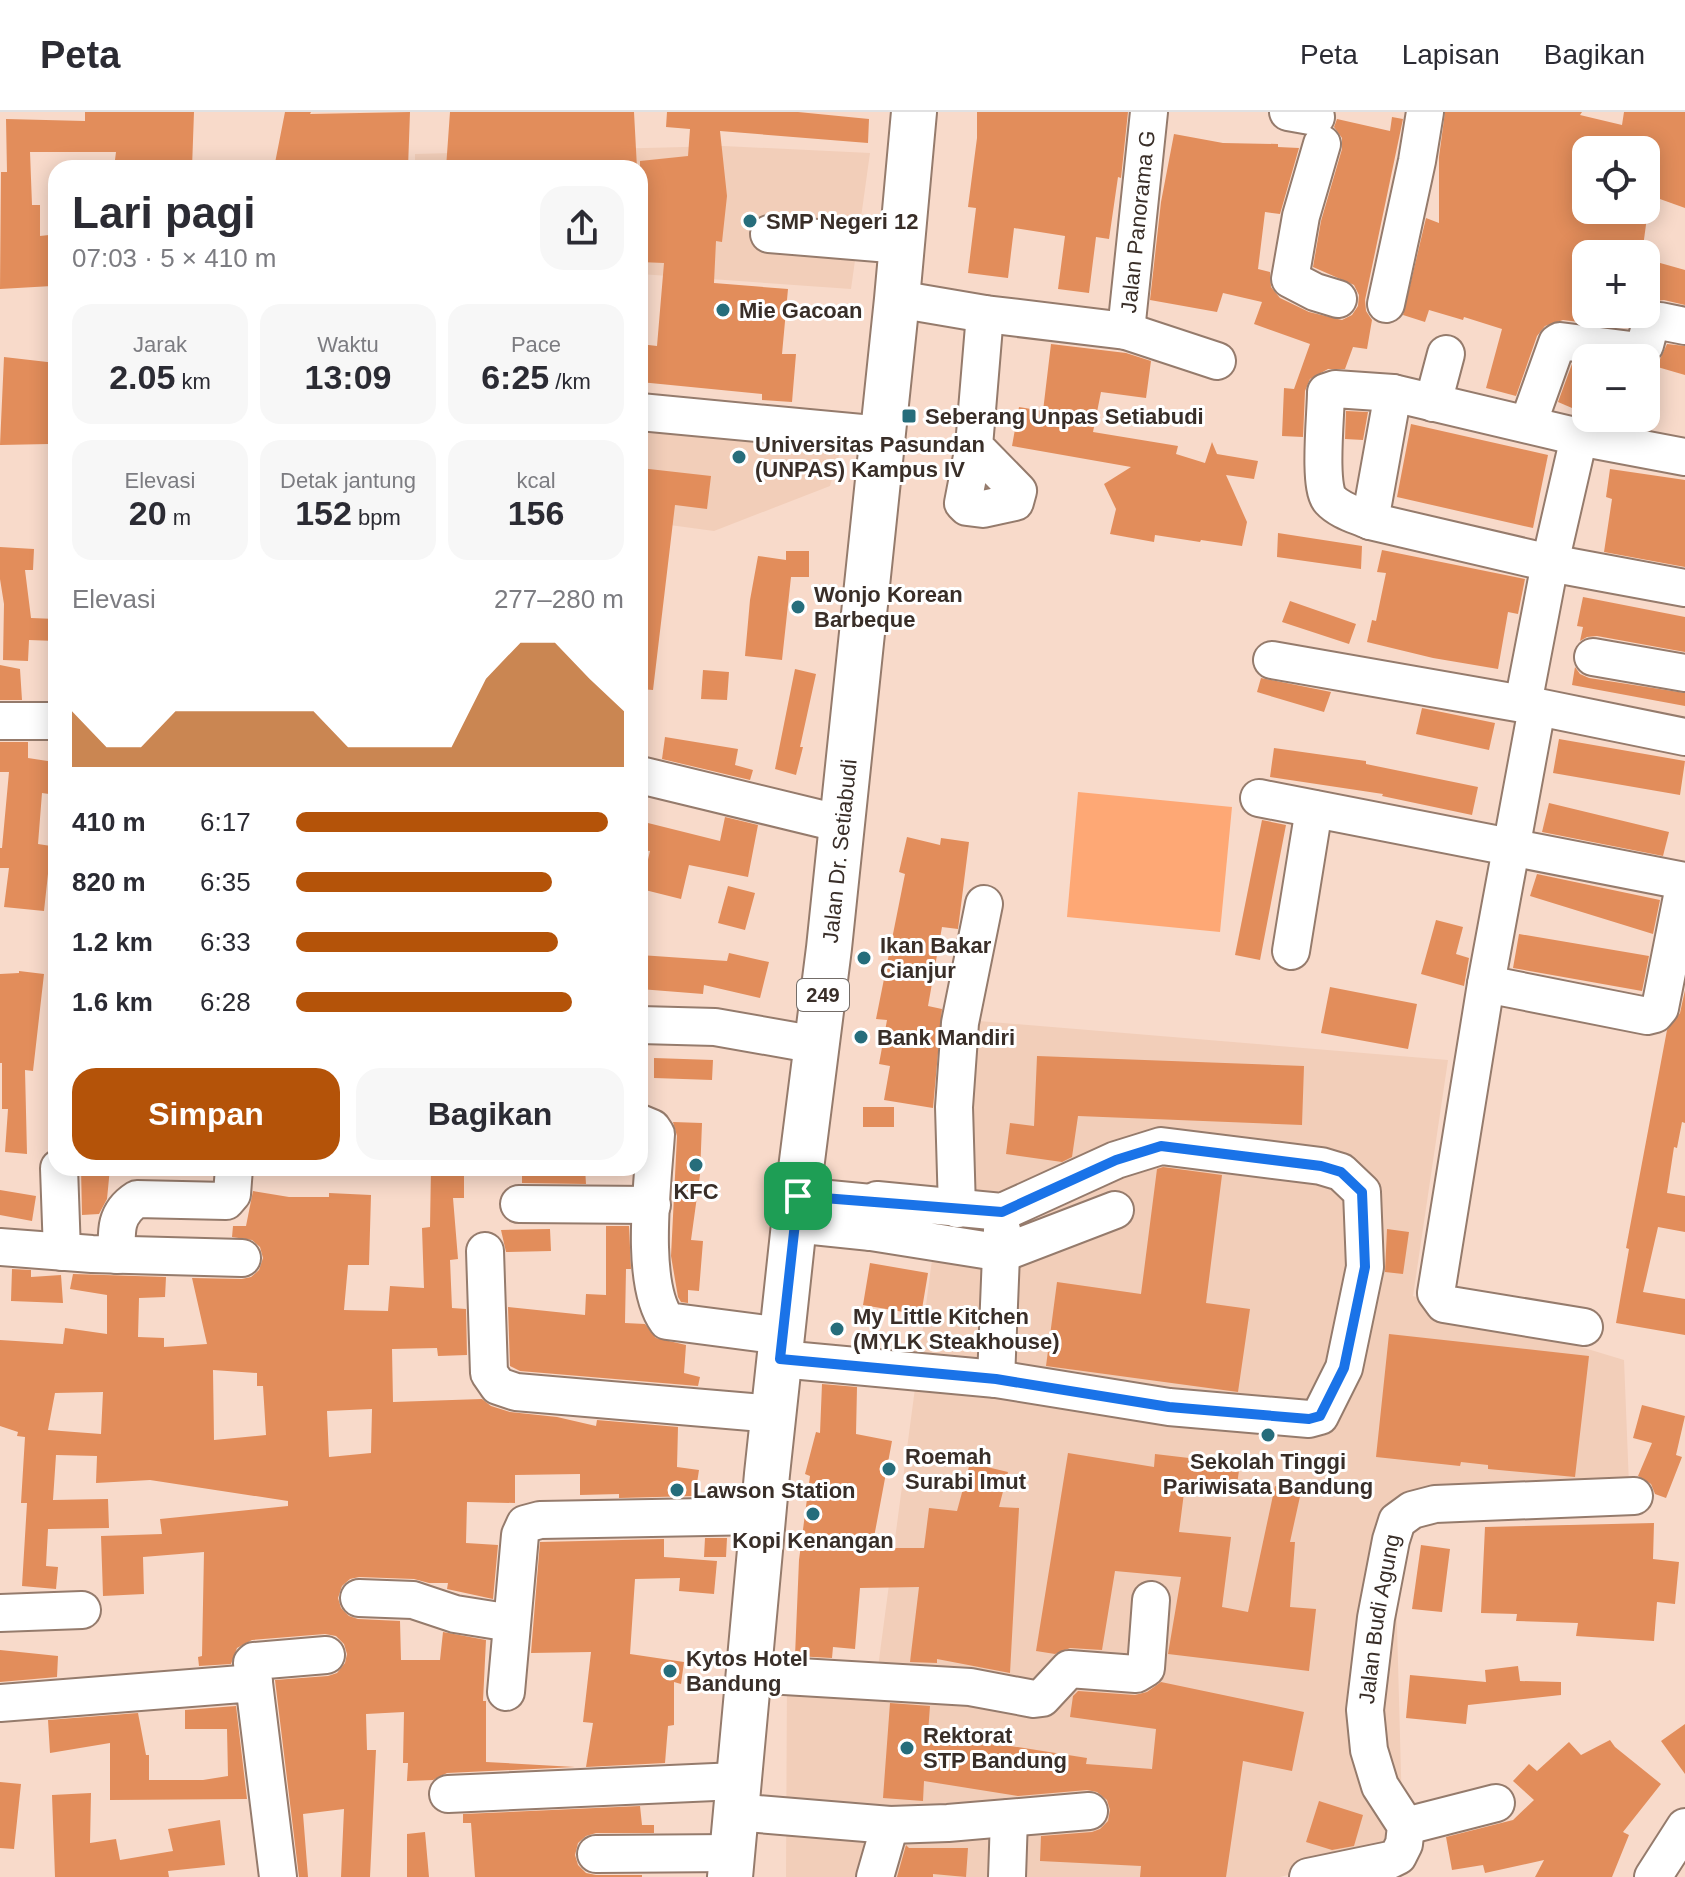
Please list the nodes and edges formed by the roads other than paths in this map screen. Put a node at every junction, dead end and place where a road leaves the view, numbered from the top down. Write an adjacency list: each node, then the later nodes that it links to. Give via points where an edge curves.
1 (914, 112): 6 (main road, Jalan Dr. Setiabudi / 249)
2 (1149, 112): 12 (street, Jalan Panorama G)
3 (1425, 112): 9 (street)
4 (1309, 124): 8 (street, via 1290,279)
5 (769, 234): 6 (street)
6 (902, 245): 7 (main road, Jalan Dr. Setiabudi / 249)
7 (897, 299): 10 (street); 20 (main road, Jalan Dr. Setiabudi / 249)
8 (1338, 299)
9 (1386, 304)
10 (985, 314): 12 (street); 22 (street)
11 (1685, 326): 18 (street, via 1651,322 1639,351 1560,341)
12 (1126, 331): 14 (street)
13 (1446, 354): 16 (street)
14 (1217, 361)
15 (1393, 393): 16 (street); 24 (street); 24 (street, via 1326,392 1326,494 1337,506)
16 (1433, 403): 18 (street)
17 (648, 413): 20 (street)
18 (1528, 424): 21 (street)
19 (1631, 432): 21 (street); 23 (street)
20 (883, 435): 37 (main road, Jalan Dr. Setiabudi / 249)
21 (1579, 437): 25 (street)
22 (974, 446)
23 (1685, 457)
24 (1370, 521): 25 (street)
25 (1550, 563): 26 (street); 30 (street)
26 (1685, 588)
27 (1593, 657): 29 (street)
28 (1272, 660): 30 (street)
29 (1685, 673)
30 (1530, 706): 33 (street); 38 (street)
31 (0, 721): 32 (street)
32 (48, 721)
33 (1685, 737)
34 (648, 777): 37 (street)
35 (1259, 798): 36 (street)
36 (1314, 809): 38 (street); 41 (street)
37 (842, 824): 44 (main road, Jalan Dr. Setiabudi / 249)
38 (1511, 846): 39 (street); 42 (street)
39 (1685, 881): 42 (street, via 1655,1014)
40 (984, 904): 50 (street, via 960,1023 954,1107)
41 (1291, 951)
42 (1486, 984): 61 (street, via 1436,1293 1444,1304)
43 (648, 1025): 44 (street, via 715,1027)
44 (817, 1045): 51 (main road, Jalan Dr. Setiabudi / 249)
45 (648, 1126): 49 (street, via 656,1134)
46 (59, 1176): 57 (street)
47 (233, 1176): 59 (street, via 226,1201 137,1199 119,1218)
48 (519, 1204): 49 (street)
49 (652, 1205): 62 (street, via 653,1289 667,1321)
50 (957, 1209): 53 (street); 54 (street, via 877,1200)
51 (796, 1210): 54 (street); 62 (main road, Jalan Dr. Setiabudi / 249)
52 (1115, 1210): 58 (street)
53 (1002, 1212): 58 (street); 63 (street, via 1116,1160 1161,1146 1321,1166 1341,1172 1362,1192 1365,1267 1344,1368 1320,1416 1169,1407)
54 (871, 1218): 58 (street)
55 (0, 1247): 57 (street)
56 (485, 1251): 64 (street, via 489,1373 498,1386 516,1392)
57 (62, 1252): 59 (street)
58 (1003, 1253): 63 (street)
59 (117, 1255): 60 (street)
60 (242, 1258)
61 (1584, 1327)
62 (781, 1348): 63 (street); 64 (main road, Jalan Dr. Setiabudi / 249)
63 (996, 1379)
64 (774, 1414): 66 (main road, Jalan Dr. Setiabudi / 249)
65 (1634, 1496): 82 (street, Jalan Budi Agung, via 1435,1504 1397,1521 1376,1618 1365,1710 1380,1786)
66 (763, 1516): 71 (street, via 525,1524); 73 (main road, Jalan Dr. Setiabudi / 249)
67 (359, 1598): 71 (street, via 413,1600 455,1614)
68 (1151, 1600): 73 (street, via 1143,1672 1069,1669 1042,1698 970,1687)
69 (82, 1610): 70 (street)
70 (0, 1613)
71 (511, 1623): 75 (street)
72 (326, 1655): 74 (street, via 254,1661)
73 (748, 1674): 84 (main road, Jalan Dr. Setiabudi / 249)
74 (254, 1683): 76 (street); 86 (street)
75 (506, 1692)
76 (0, 1703)
77 (448, 1794): 84 (street)
78 (1496, 1803): 82 (street)
79 (1089, 1811): 80 (street)
80 (1009, 1818): 81 (street); 88 (street)
81 (890, 1825): 84 (street); 87 (street)
82 (1406, 1826): 89 (street, via 1398,1856)
83 (1685, 1827): 90 (street)
84 (733, 1831): 85 (street)
85 (596, 1854)
86 (278, 1877)
87 (875, 1877)
88 (1007, 1877)
89 (1308, 1877)
90 (1653, 1877)

